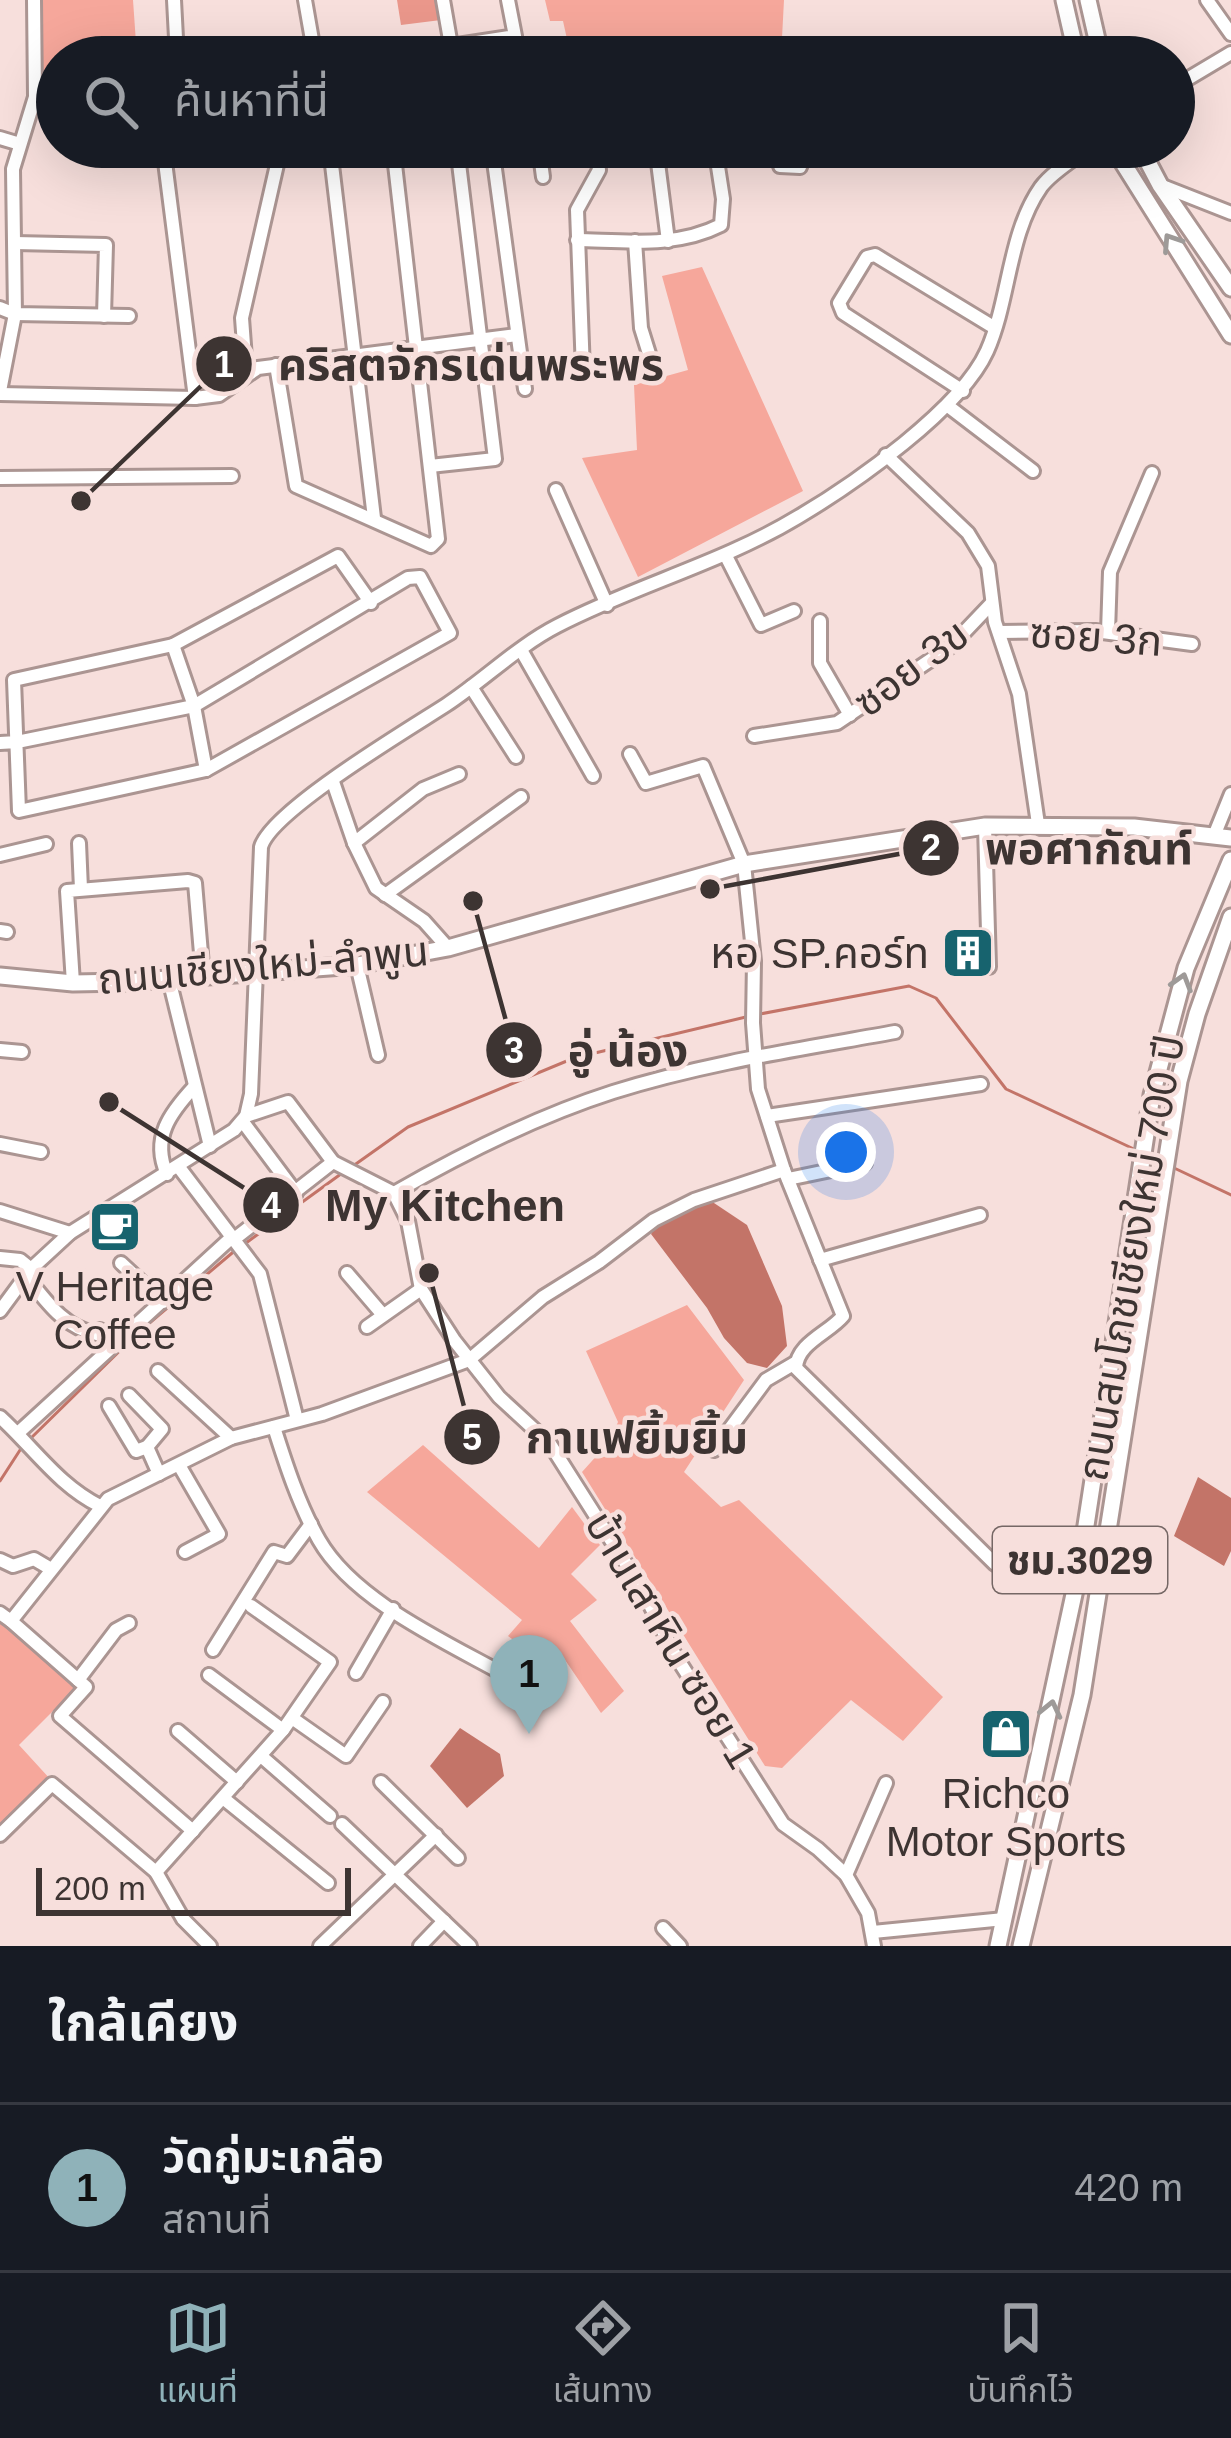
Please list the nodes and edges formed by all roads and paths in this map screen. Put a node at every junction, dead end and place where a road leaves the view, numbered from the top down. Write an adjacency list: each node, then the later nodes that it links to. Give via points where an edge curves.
1 (34, 0): 19 (street, via 35,97)
2 (174, 0): 10 (street)
3 (305, 0): 11 (street)
4 (443, 0): 12 (street)
5 (508, 0): 13 (street)
6 (1064, 0): 14 (main road)
7 (1088, 0): 15 (main road)
8 (1214, 2): 9 (street)
9 (1231, 34)
10 (176, 36)
11 (311, 36)
12 (449, 36)
13 (511, 36)
14 (1072, 36)
15 (1096, 36)
16 (1231, 53): 17 (street)
17 (1195, 74)
18 (0, 138): 19 (street)
19 (20, 144): 36 (street)
20 (166, 168): 58 (street)
21 (275, 168): 53 (street, via 242,318)
22 (332, 168): 50 (street)
23 (396, 168): 49 (street)
24 (460, 168): 48 (street)
25 (495, 168): 46 (street)
26 (542, 168): 33 (street)
27 (599, 168): 37 (street, via 577,210)
28 (659, 168): 39 (street)
29 (718, 168): 39 (street, via 721,224)
30 (1062, 168): 45 (street, via 1033,202)
31 (1126, 168): 47 (main road, one-way to 31)
32 (1151, 168): 34 (main road)
33 (543, 177)
34 (1160, 185): 35 (street); 40 (main road)
35 (1231, 213)
36 (10, 235): 42 (street); 43 (street, via 106,244)
37 (577, 240): 38 (street); 52 (street)
38 (635, 241): 39 (street); 54 (street, via 641,328)
39 (668, 241)
40 (1231, 288)
41 (0, 308): 42 (street)
42 (15, 314): 43 (street); 57 (street)
43 (104, 316): 44 (street)
44 (129, 316)
45 (995, 328): 56 (street); 56 (street, via 875,255 839,303)
46 (517, 335): 48 (street); 55 (street)
47 (1231, 335)
48 (481, 341): 49 (street); 61 (street, via 494,459)
49 (418, 349): 50 (street); 61 (street)
50 (354, 357): 51 (street); 67 (street)
51 (276, 365): 53 (street); 67 (street, via 296,486)
52 (583, 371)
53 (246, 372): 58 (street, via 219,395)
54 (655, 373)
55 (525, 388)
56 (962, 391): 59 (street)
57 (0, 392): 58 (street)
58 (195, 398)
59 (948, 406): 60 (street); 62 (street)
60 (886, 455): 68 (street); 71 (street, via 981,550)
61 (430, 466): 67 (street, via 437,538 431,546)
62 (1033, 471)
63 (1152, 473): 75 (street, via 1110,572)
64 (232, 476): 65 (street)
65 (0, 478)
66 (556, 490): 70 (street)
67 (374, 518)
68 (726, 556): 70 (street); 72 (street, via 761,625)
69 (371, 603): 77 (street, via 338,556); 80 (street); 87 (street, via 419,578 450,632)
70 (607, 604): 78 (street)
71 (992, 604): 74 (street); 81 (street, ซอย 3ข, via 951,646)
72 (794, 610)
73 (820, 621): 81 (street, via 818,656)
74 (999, 632): 75 (street, ซอย 3ก); 93 (street, via 1019,694)
75 (1108, 632): 76 (street, ซอย 3ก)
76 (1192, 644)
77 (173, 645): 80 (street); 83 (street, via 14,680)
78 (521, 650): 79 (street); 89 (street)
79 (471, 687): 86 (street); 90 (street)
80 (194, 706): 83 (street); 87 (street)
81 (850, 715): 82 (street, ซอย 3ข)
82 (754, 736)
83 (16, 742): 84 (street); 87 (street, via 20,811)
84 (0, 743)
85 (629, 754): 101 (street, via 646,783 703,766)
86 (516, 757)
87 (206, 770)
88 (459, 774): 97 (street, via 423,789)
89 (593, 776)
90 (333, 782): 97 (street); 108 (street, via 265,834)
91 (1231, 794): 95 (street)
92 (521, 797): 103 (street)
93 (1038, 824): 94 (main road, ถนนเชียงใหม่-ลำพูน); 95 (main road, ถนนเชียงใหม่-ลำพูน)
94 (986, 826): 101 (main road, ถนนเชียงใหม่-ลำพูน); 107 (street)
95 (1222, 837)
96 (79, 843): 102 (street)
97 (354, 843): 103 (street)
98 (46, 844): 99 (street)
99 (0, 855)
100 (1231, 860): 192 (main road, ถนนสมโภชเชียงใหม่ 700 ปี / ชม.3029, one-way to 100, via 1079,1571 1152,1095 1186,968)
101 (744, 864): 105 (main road, ถนนเชียงใหม่-ลำพูน); 117 (street)
102 (81, 889): 110 (street, via 195,883); 112 (street, via 66,894)
103 (385, 895): 105 (street)
104 (1231, 917): 202 (main road, ถนนสมโภชเชียงใหม่ 700 ปี / ชม.3029, via 1179,1081 1082,1695)
105 (448, 949): 106 (main road, ถนนเชียงใหม่-ลำพูน)
106 (357, 965): 108 (main road, ถนนเชียงใหม่-ลำพูน); 116 (street)
107 (989, 967)
108 (254, 974): 110 (main road, ถนนเชียงใหม่-ลำพูน); 121 (street)
109 (0, 976): 112 (main road, ถนนเชียงใหม่-ลำพูน)
110 (203, 976): 111 (main road, ถนนเชียงใหม่-ลำพูน)
111 (169, 979): 112 (main road, ถนนเชียงใหม่-ลำพูน); 119 (street)
112 (73, 983)
113 (895, 1032): 117 (street)
114 (0, 1050): 115 (street)
115 (22, 1052)
116 (378, 1055)
117 (755, 1058): 120 (street); 130 (street, via 611,1093)
118 (981, 1084): 120 (street)
119 (194, 1087): 123 (street); 127 (street, via 160,1138 160,1158)
120 (767, 1116): 128 (street)
121 (245, 1119): 123 (street); 125 (street, via 288,1102); 129 (street)
122 (0, 1144): 124 (street)
123 (210, 1146): 127 (street)
124 (41, 1152)
125 (333, 1162): 129 (street); 130 (street)
126 (865, 1163): 128 (street)
127 (172, 1170): 133 (street); 134 (street)
128 (786, 1175): 136 (street); 146 (street, via 694,1200 655,1220)
129 (296, 1192): 134 (street)
130 (394, 1193): 140 (street, บ้านเสาหิน ซอย 1)
131 (0, 1210): 133 (street)
132 (980, 1215): 136 (street)
133 (70, 1233): 138 (street)
134 (232, 1239): 141 (street); 152 (street, via 260,1274)
135 (0, 1258): 138 (street, via 20,1260)
136 (820, 1259): 147 (street, via 843,1317)
137 (121, 1264): 141 (street)
138 (28, 1273): 142 (street); 145 (street, via 54,1311 80,1331)
139 (347, 1273): 143 (street)
140 (421, 1289): 143 (street); 146 (street, บ้านเสาหิน ซอย 1)
141 (163, 1302): 154 (street)
142 (0, 1311)
143 (383, 1315): 144 (street)
144 (367, 1327)
145 (100, 1330)
146 (469, 1360): 152 (street); 190 (street, บ้านเสาหิน ซอย 1, via 550,1444 783,1824)
147 (795, 1363): 157 (street, via 766,1381); 164 (street)
148 (158, 1371): 155 (street)
149 (129, 1395): 156 (street, via 162,1430)
150 (109, 1406): 156 (street, via 136,1450)
151 (0, 1417): 154 (street)
152 (297, 1420): 153 (street)
153 (274, 1427): 155 (street); 161 (street)
154 (18, 1434): 160 (street)
155 (231, 1438): 158 (street)
156 (147, 1448): 159 (street)
157 (714, 1450)
158 (179, 1465): 159 (street); 162 (street, via 219,1534)
159 (160, 1474): 160 (street)
160 (100, 1506): 165 (street)
161 (311, 1524): 167 (street, via 343,1572); 170 (street, via 287,1556 274,1552)
162 (184, 1552)
163 (0, 1560): 165 (street, via 13,1566 34,1559)
164 (995, 1564)
165 (51, 1569): 168 (street)
166 (251, 1606): 176 (street, via 330,1662)
167 (393, 1609): 171 (street); 174 (street)
168 (5, 1617): 173 (street)
169 (129, 1623): 173 (street)
170 (213, 1651)
171 (356, 1673)
172 (209, 1675): 177 (street)
173 (78, 1680): 184 (street, via 86,1687 60,1716)
174 (527, 1693)
175 (383, 1702): 176 (street, via 346,1756)
176 (292, 1718): 177 (street)
177 (284, 1730): 179 (street)
178 (178, 1731): 180 (street)
179 (260, 1756): 180 (street); 189 (street)
180 (237, 1782): 183 (street)
181 (381, 1782): 186 (street)
182 (886, 1783): 190 (street)
183 (223, 1798): 184 (street); 191 (street)
184 (193, 1832): 188 (street)
185 (0, 1835): 188 (street, via 52,1784)
186 (436, 1835): 187 (street); 189 (street)
187 (458, 1858)
188 (156, 1872): 196 (street)
189 (395, 1874): 193 (street); 197 (street)
190 (846, 1875): 195 (street, บ้านเสาหิน ซอย 1)
191 (328, 1883)
192 (1004, 1919): 195 (street); 201 (main road, ถนนสมโภชเชียงใหม่ 700 ปี / ชม.3029)
193 (444, 1921): 198 (street); 199 (street)
194 (663, 1928): 200 (street)
195 (874, 1939)
196 (202, 1944)
197 (320, 1946)
198 (420, 1946)
199 (470, 1946)
200 (680, 1946)
201 (998, 1946)
202 (1021, 1946)

